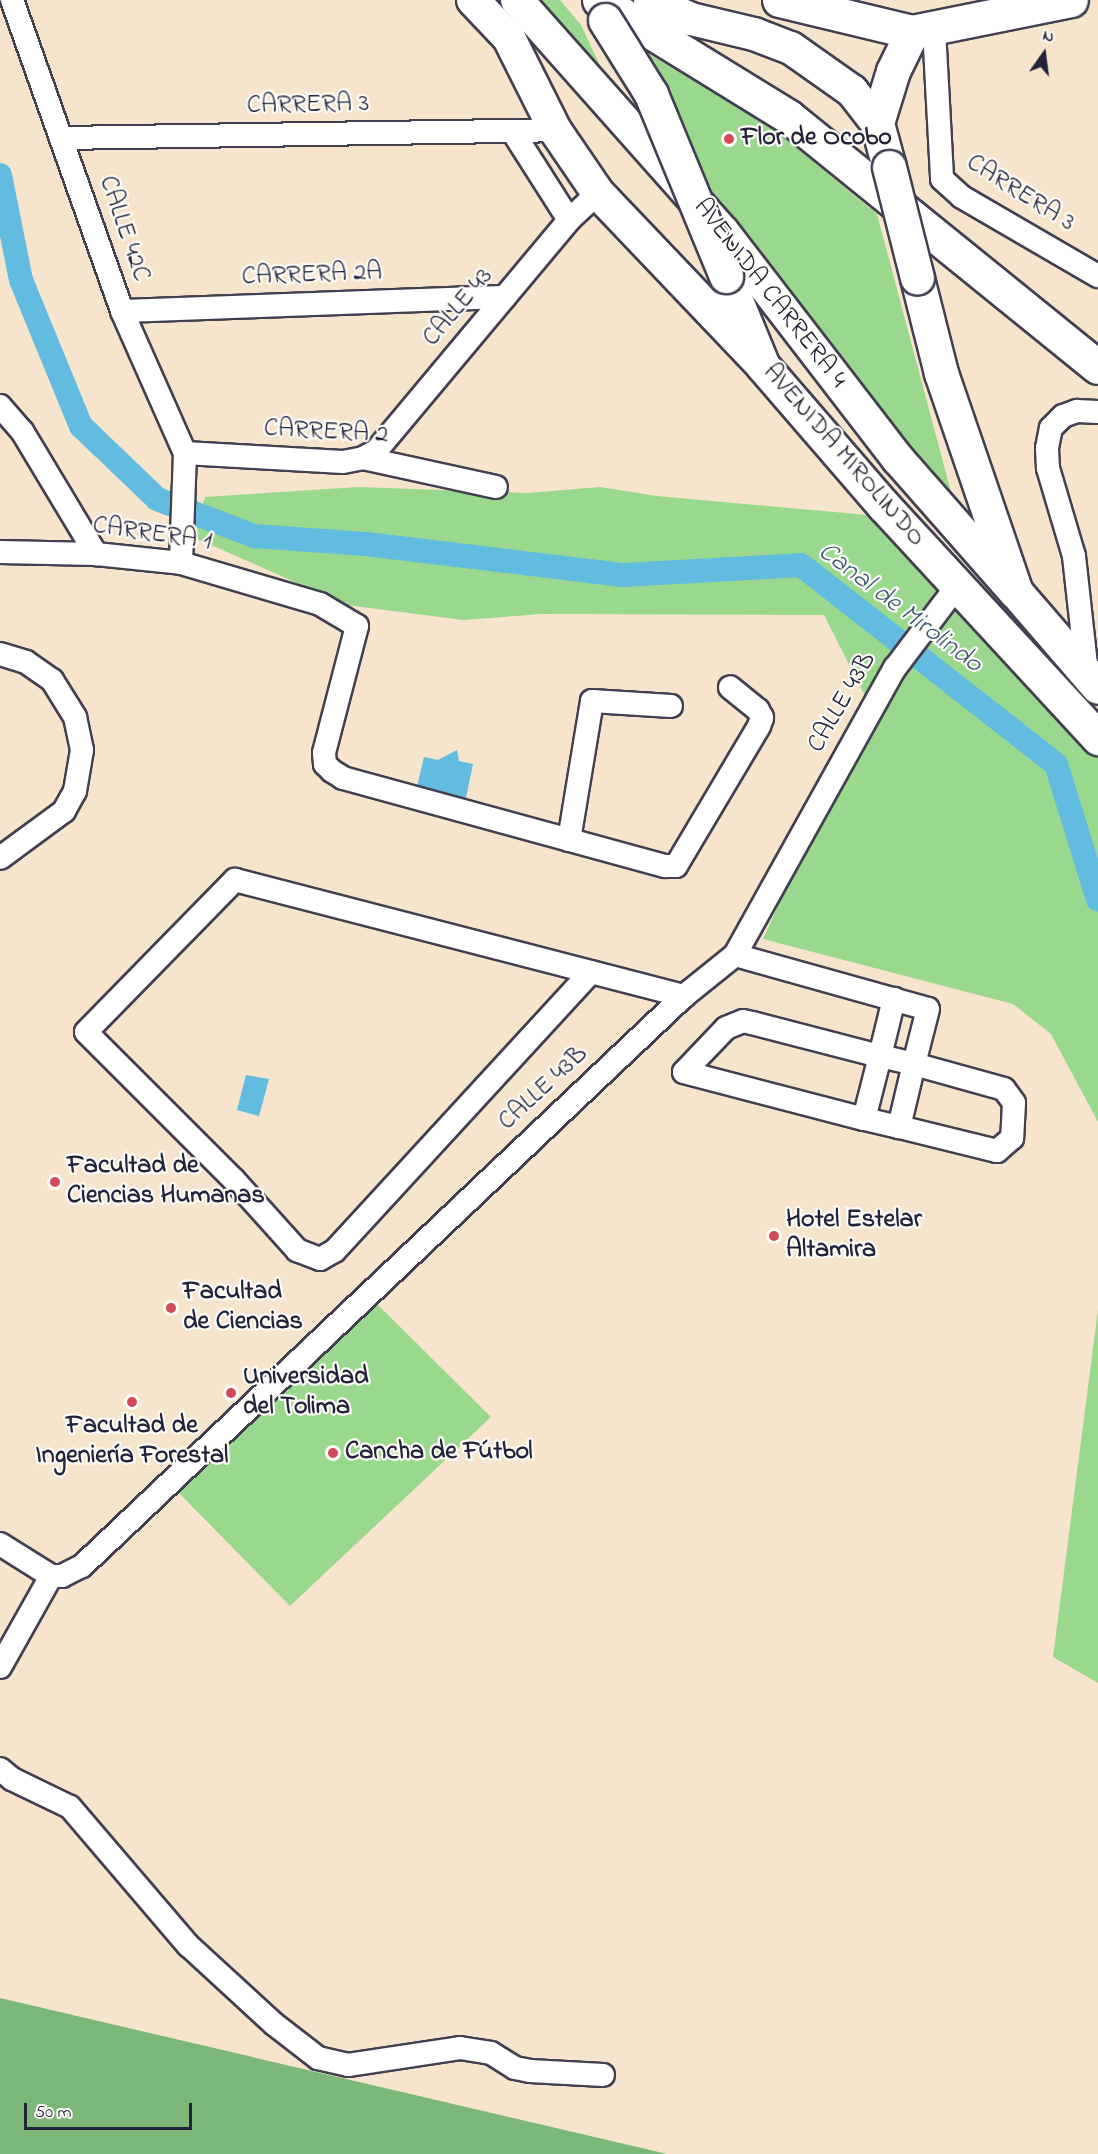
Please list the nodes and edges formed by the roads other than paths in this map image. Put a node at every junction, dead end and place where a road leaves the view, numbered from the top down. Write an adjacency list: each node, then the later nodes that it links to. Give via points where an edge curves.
1 (12, 0): 12 (street, CALLE 42C)
2 (473, 0): 10 (main road, AVENIDA CARRERA 4, via 509,38)
3 (517, 0): 29 (main road, AVENIDA CARRERA 4, via 723,232 898,459)
4 (650, 0): 9 (main road, via 691,19 754,34 791,48 852,92)
5 (779, 0): 8 (main road)
6 (1071, 0): 8 (main road)
7 (599, 7): 18 (main road, AVENIDA MIROLINDO, bridge, via 651,94); 19 (main road, via 789,117)
8 (923, 31): 9 (main road, via 893,71); 15 (street, CARRERA 3, via 942,179 962,197)
9 (877, 123): 29 (main road, bridge, via 941,373)
10 (555, 130): 11 (street, CARRERA 3); 13 (main road, AVENIDA CARRERA 4)
11 (513, 132): 12 (street, CARRERA 3); 14 (street)
12 (61, 138): 17 (street, CALLE 42C)
13 (598, 193): 14 (street, CALLE 43); 18 (main road, AVENIDA CARRERA 4)
14 (569, 220): 16 (street, CALLE 43)
15 (1098, 276)
16 (505, 297): 17 (street, CARRERA 2A); 22 (street, CALLE 43, via 376,451)
17 (122, 311): 23 (street, CALLE 42C)
18 (763, 366): 28 (main road, AVENIDA MIROLINDO)
19 (1098, 367)
20 (0, 405): 26 (street, via 22,431)
21 (1098, 412): 31 (street, via 1077,411 1063,416 1051,428 1048,468 1074,556)
22 (363, 458): 23 (street, CARRERA 2, via 343,462); 24 (street, CARRERA 2)
23 (186, 463): 27 (street)
24 (496, 487)
25 (0, 552): 26 (street, CARRERA 1)
26 (96, 554): 27 (street, CARRERA 1)
27 (181, 563): 35 (street, CARRERA 1, via 320,604 357,626 324,753 332,771 343,778)
28 (957, 586): 34 (main road, AVENIDA MIROLINDO); 37 (street, CALLE 43B, via 895,668)
29 (1016, 592): 31 (main road)
30 (0, 654): 36 (street, via 26,662 52,680 75,717 82,750 75,790 64,811)
31 (1093, 681)
32 (730, 687): 35 (street, via 762,718 676,866)
33 (671, 706): 35 (street, via 592,701)
34 (1098, 738)
35 (569, 840)
36 (0, 858)
37 (735, 955): 39 (street, CALLE 43B); 40 (street)
38 (591, 972): 38 (street, via 235,880 86,1032 234,1180 297,1250 320,1259 334,1251); 39 (street)
39 (684, 996): 46 (street, CALLE 43B, via 82,1566 63,1576)
40 (894, 999): 41 (street); 42 (street, via 928,1009)
41 (880, 1056): 42 (street); 43 (street); 43 (street, via 743,1021 726,1028 684,1072)
42 (914, 1064): 44 (street); 44 (street, via 1004,1089 1014,1103 1012,1137 1004,1149 989,1150)
43 (864, 1119): 44 (street)
44 (899, 1127)
45 (0, 1544): 46 (street)
46 (51, 1576): 47 (street)
47 (0, 1667)
48 (0, 1769): 49 (street, via 12,1779 70,1807 188,1945 274,2024 318,2058 348,2065 460,2048 491,2053 522,2070)
49 (603, 2075)

